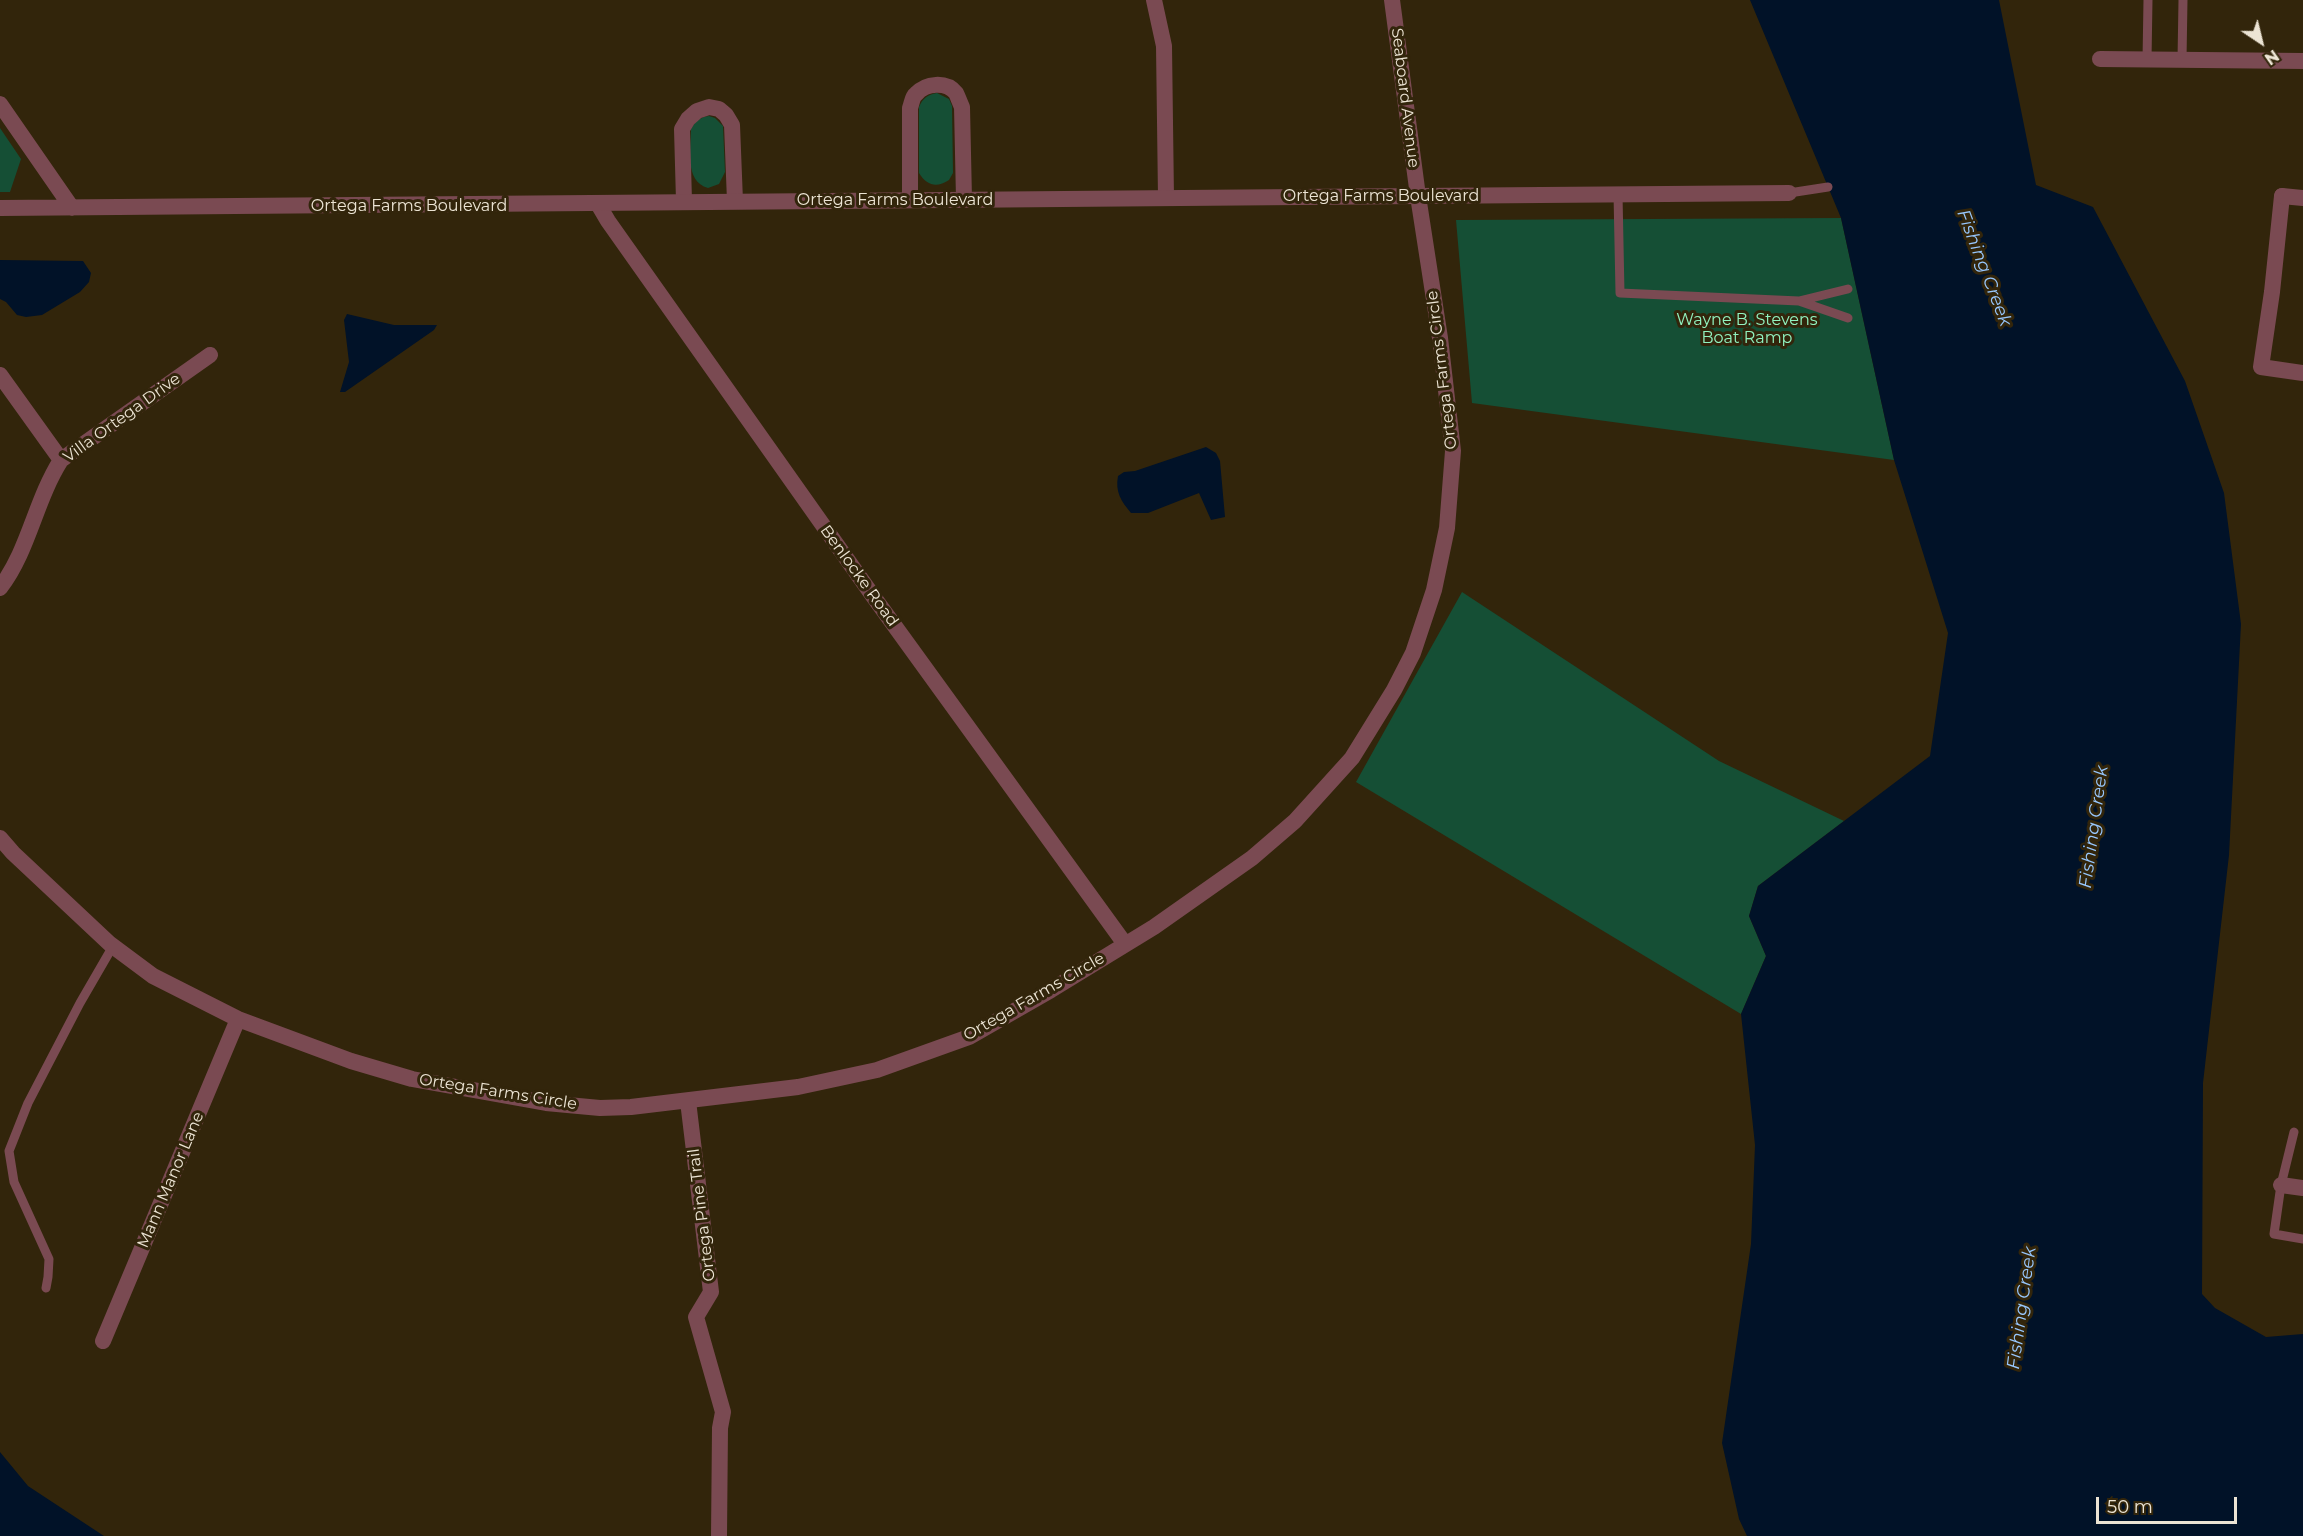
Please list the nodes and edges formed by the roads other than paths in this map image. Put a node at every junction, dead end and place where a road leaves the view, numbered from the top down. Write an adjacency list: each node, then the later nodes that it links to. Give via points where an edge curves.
1 (1154, 0): 14 (street, via 1164,46)
2 (1392, 0): 13 (street, Seaboard Avenue)
3 (2148, 0): 6 (lane)
4 (2183, 0): 7 (lane)
5 (2100, 59): 6 (street)
6 (2147, 60): 7 (street)
7 (2182, 60): 8 (street)
8 (2303, 61)
9 (0, 104): 22 (street)
10 (1828, 187): 11 (lane)
11 (1789, 193): 12 (street, Ortega Farms Boulevard)
12 (1618, 195): 13 (street, Ortega Farms Boulevard); 24 (lane, via 1620,293)
13 (1418, 196): 14 (street, Ortega Farms Boulevard); 32 (street, Ortega Farms Circle, via 1453,451 1447,528 1434,590 1413,653 1352,758 1295,821 1252,858)
14 (1166, 198): 17 (street, Ortega Farms Boulevard)
15 (2303, 198): 27 (street, via 2282,196 2261,367)
16 (910, 199): 17 (street, Ortega Farms Boulevard); 17 (street, via 910,108 914,95 936,84 956,93 962,107); 19 (street, Ortega Farms Boulevard)
17 (964, 199)
18 (684, 201): 19 (street, Ortega Farms Boulevard); 19 (street, via 682,129 688,119 709,107 719,109 732,125); 20 (street, Ortega Farms Boulevard)
19 (735, 201)
20 (598, 204): 22 (street, Ortega Farms Boulevard); 32 (street, Benlocke Road, via 873,596)
21 (0, 208): 22 (street, Ortega Farms Boulevard)
22 (72, 208)
23 (1848, 289): 24 (lane)
24 (1799, 302): 25 (lane)
25 (1848, 318)
26 (210, 356): 29 (street, Villa Ortega Drive)
27 (2303, 373)
28 (0, 375): 29 (street)
29 (61, 460): 30 (street, Villa Ortega Drive, via 49,480 14,570)
30 (0, 588)
31 (0, 838): 33 (street, Ortega Farms Circle)
32 (1125, 945): 35 (street, Ortega Farms Circle, via 969,1037 877,1071 784,1090)
33 (113, 946): 34 (street, Ortega Farms Circle, via 153,976); 40 (lane, via 28,1103 9,1151 14,1182 49,1259)
34 (238, 1019): 35 (street, Ortega Farms Circle, via 351,1061 418,1080 546,1103 600,1108); 41 (street, Mann Manor Lane)
35 (688, 1101): 42 (street, Ortega Pine Trail, via 711,1292 696,1317 723,1412)
36 (2294, 1132): 37 (lane)
37 (2282, 1185): 38 (street); 39 (lane, via 2274,1234)
38 (2303, 1188)
39 (2303, 1239)
40 (46, 1288)
41 (103, 1341)
42 (719, 1536)

